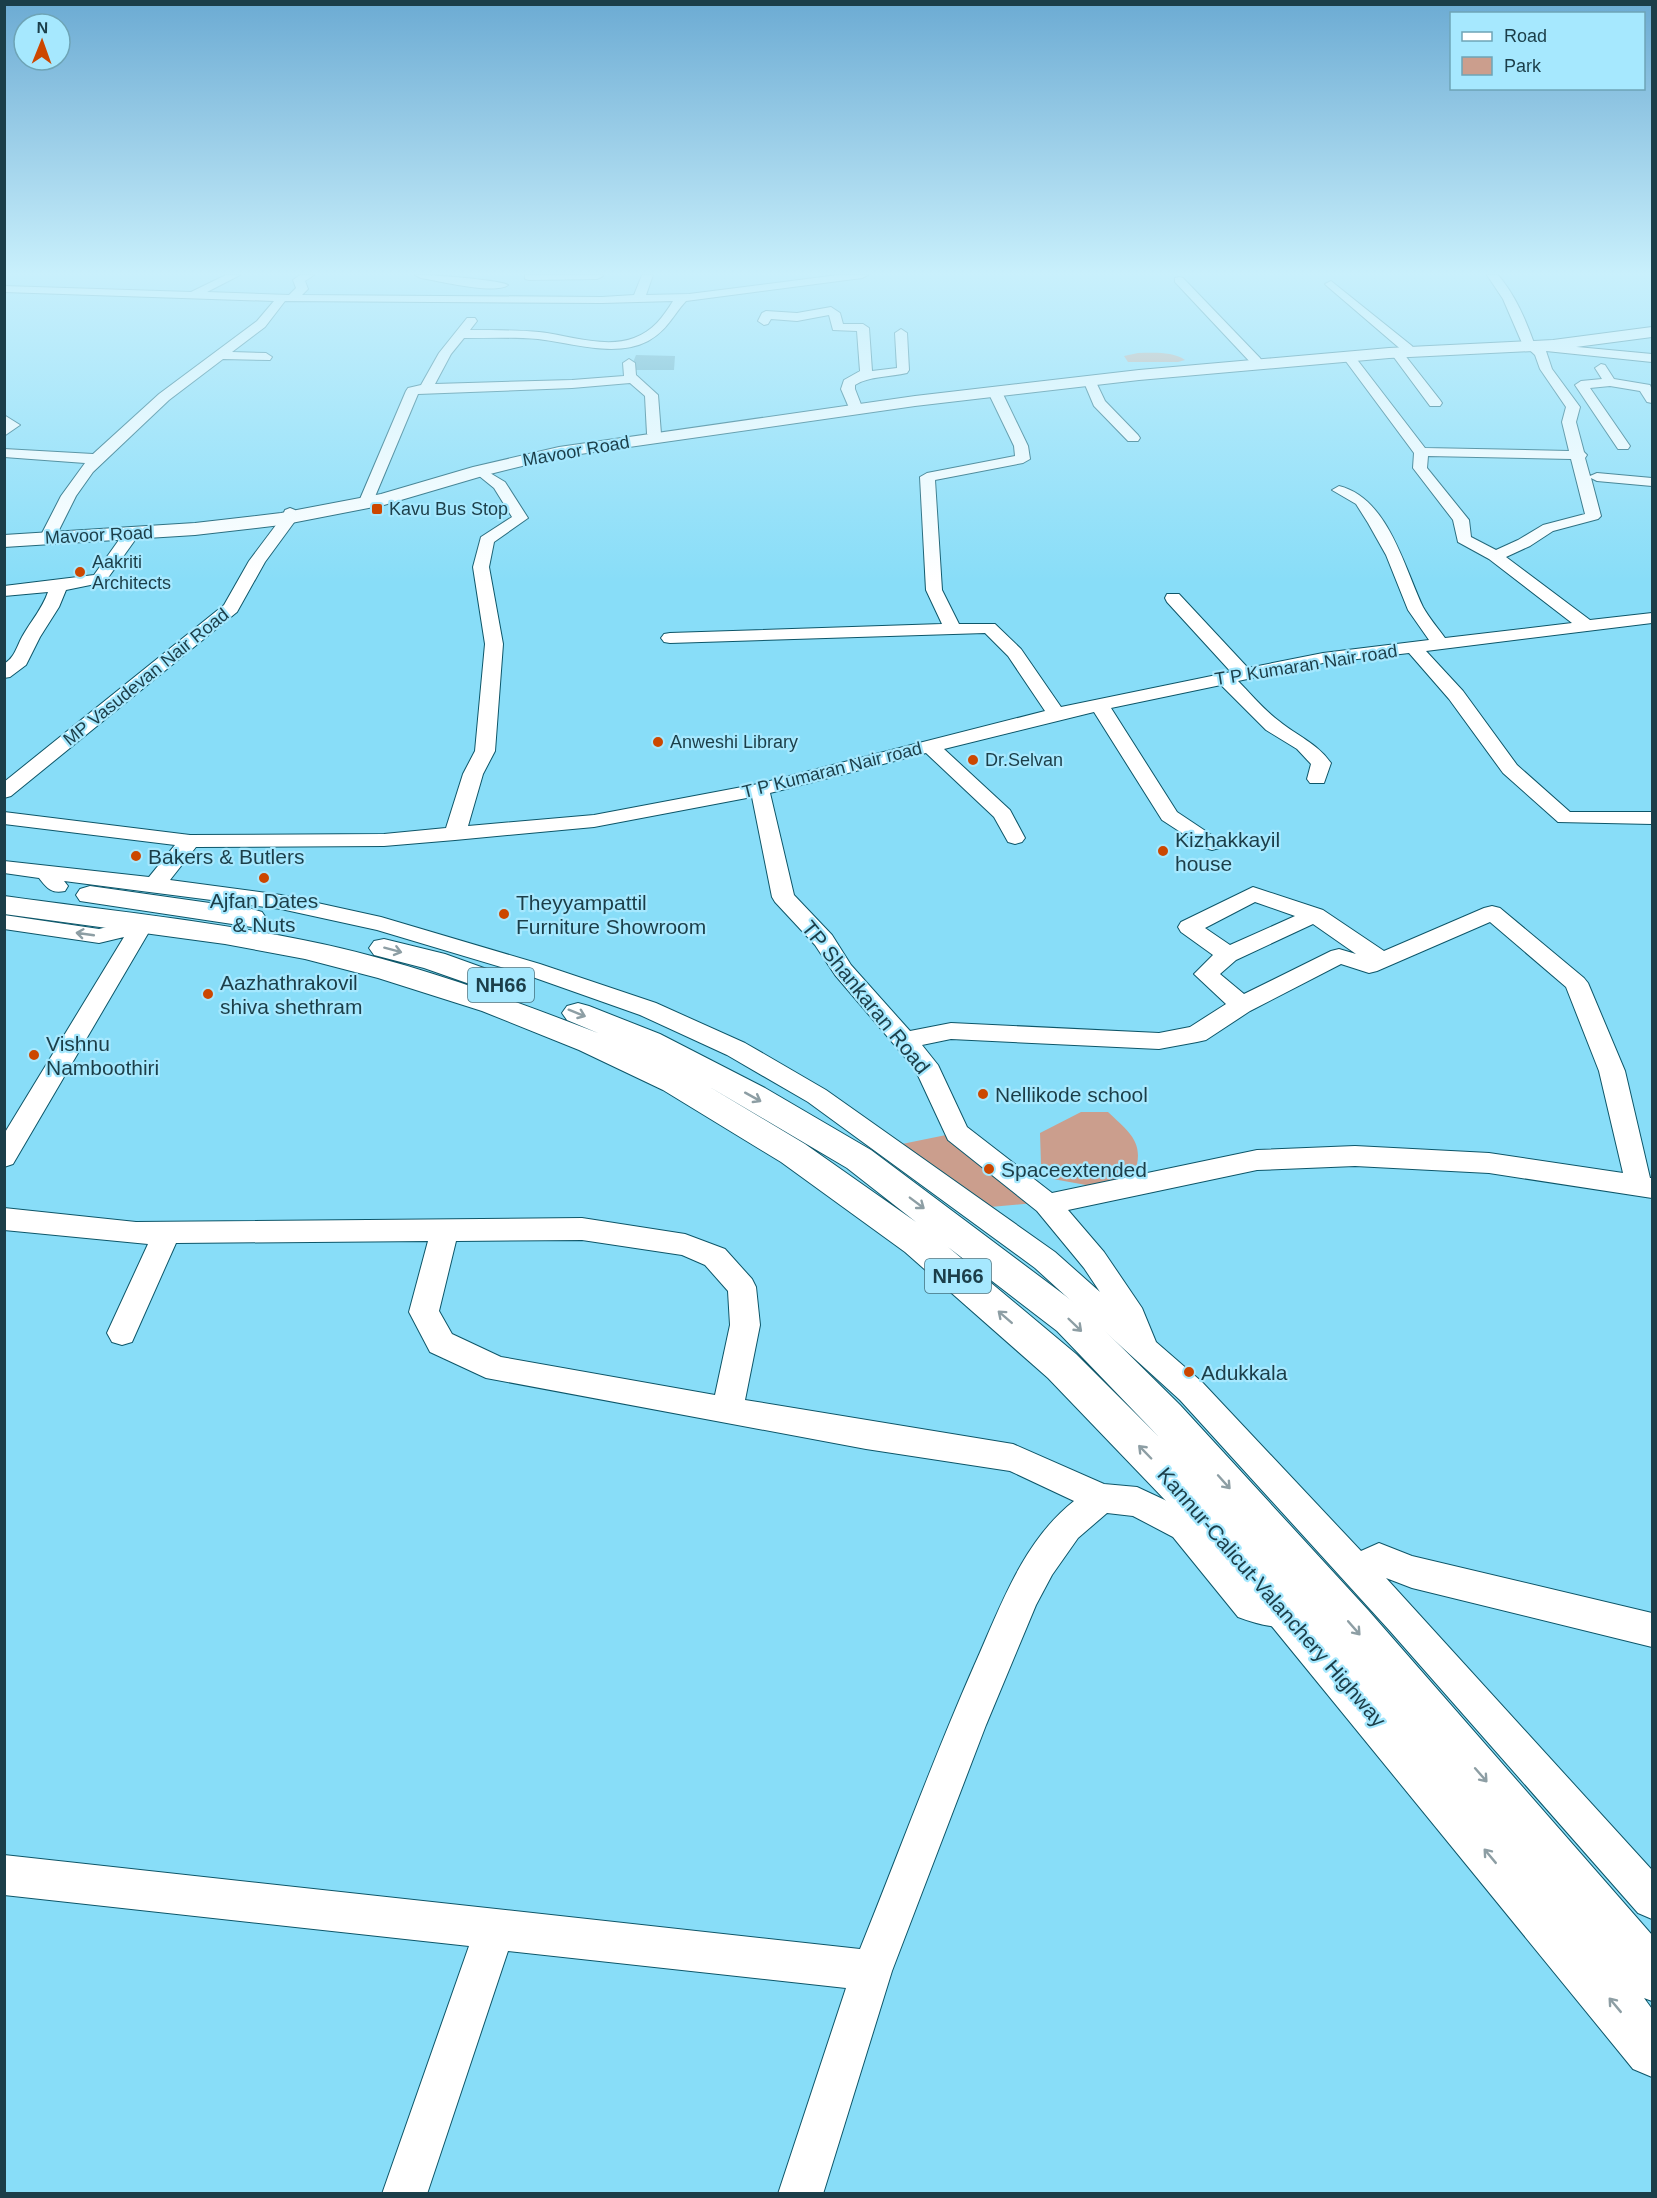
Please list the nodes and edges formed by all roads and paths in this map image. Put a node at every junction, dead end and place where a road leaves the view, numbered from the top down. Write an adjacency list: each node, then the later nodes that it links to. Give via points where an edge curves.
1 (189, 378): 26 (street)
2 (432, 378): 13 (street)
3 (857, 378): 17 (street, via 848,389)
4 (1086, 378): 17 (main road, Mavoor Road)
5 (1115, 378): 11 (main road, Mavoor Road)
6 (1364, 378): 23 (street)
7 (1419, 378): 16 (street)
8 (1552, 378): 25 (street, via 1572,407 1569,422)
9 (1607, 378): 12 (street)
10 (633, 379): 13 (street); 20 (street, via 651,395)
11 (1089, 380): 14 (main road, Mavoor Road); 21 (street, via 1099,403)
12 (1610, 382): 15 (street, via 1645,388); 22 (street, via 1581,385)
13 (426, 388): 31 (street, via 412,391)
14 (995, 393): 27 (main road, Mavoor Road, via 585,448); 42 (street, via 1021,446 1023,459 927,477 934,590)
15 (1653, 399)
16 (1435, 403)
17 (855, 407): 20 (main road, Mavoor Road)
18 (4, 419): 19 (street, via 13,424)
19 (4, 432)
20 (654, 434): 31 (main road, Mavoor Road, via 530,454)
21 (1133, 438)
22 (1623, 446)
23 (1421, 452): 25 (street); 36 (street, via 1420,468 1461,520 1464,538)
24 (4, 453): 26 (street)
25 (1580, 455): 36 (street, via 1593,516 1548,528)
26 (96, 459): 34 (street, via 69,492)
27 (480, 471): 32 (main road, Mavoor Road, via 384,499); 56 (street, via 500,484 520,518 487,540 481,567 494,644 485,751 473,774)
28 (1597, 477): 29 (street)
29 (1653, 482)
30 (1339, 490): 44 (street, via 1361,501 1376,523 1416,610)
31 (367, 499): 32 (main road, Mavoor Road)
32 (290, 515): 33 (main road, Mavoor Road, via 195,530); 34 (main road, Mavoor Road); 53 (street, MP Vasudevan Nair Road, via 257,561 231,608)
33 (132, 533): 34 (main road, Mavoor Road); 37 (street, via 99,579)
34 (49, 535): 35 (main road, Mavoor Road)
35 (4, 539)
36 (1495, 556): 41 (street)
37 (59, 586): 38 (street); 46 (street, via 20,661)
38 (4, 591)
39 (1173, 598): 47 (street)
40 (1653, 618): 41 (street, T P Kumaran Nair road)
41 (1587, 626): 44 (street, T P Kumaran Nair road)
42 (953, 629): 43 (street); 49 (street, via 988,628 1015,653)
43 (670, 638)
44 (1440, 645): 45 (street, T P Kumaran Nair road)
45 (1414, 648): 47 (street, T P Kumaran Nair road, via 1333,657); 55 (street, via 1456,695 1510,769 1565,818)
46 (4, 673)
47 (1233, 676): 48 (street, T P Kumaran Nair road); 51 (street, via 1273,726 1304,745 1321,763)
48 (1099, 704): 49 (street, T P Kumaran Nair road); 59 (street, via 1169,816)
49 (1056, 714): 50 (street, T P Kumaran Nair road)
50 (930, 746): 52 (street, T P Kumaran Nair road); 57 (street, via 1003,814)
51 (1317, 779)
52 (759, 790): 56 (street, T P Kumaran Nair road, via 594,821); 71 (street, TP Shankaran Road, via 783,897 824,940 843,970)
53 (4, 792)
54 (4, 818): 58 (street, T P Kumaran Nair road)
55 (1653, 819)
56 (455, 834): 58 (street, T P Kumaran Nair road, via 384,840)
57 (1015, 838)
58 (190, 841): 63 (street)
59 (1212, 844)
60 (4, 867): 61 (street)
61 (54, 882): 62 (main road, Kannur-Calicut-Valanchery Highway / NH66); 63 (street); 89 (main road, Kannur-Calicut-Valanchery Highway / NH66, one-way to 89, via 264,920 434,961 649,1042 753,1096 859,1159 1070,1320 1166,1417 1352,1625)
62 (4, 884)
63 (154, 885): 79 (street, via 281,902 381,924 553,976 648,1010 736,1049 817,1096 1045,1260)
64 (4, 905): 67 (main road, Kannur-Calicut-Valanchery Highway / NH66)
65 (1315, 915): 68 (street); 68 (street, via 1253,894 1189,927); 69 (street)
66 (4, 922): 67 (street, one-way to 66, via 99,936)
67 (142, 925): 72 (street); 83 (main road, Kannur-Calicut-Valanchery Highway / NH66, one-way to 67, via 1204,1512 1062,1366 918,1242 793,1153 675,1082 590,1042 387,971 225,935)
68 (1228, 955): 70 (street, via 1206,974)
69 (1382, 961): 70 (street, via 1369,966 1339,956); 73 (street, via 1492,913 1576,982 1612,1071)
70 (1242, 1005): 71 (street, via 1197,1034 1159,1041 951,1031)
71 (904, 1040): 74 (street, TP Shankaran Road, via 926,1065 957,1133)
72 (4, 1157)
73 (1646, 1187): 74 (street, via 1489,1163 1355,1156 1257,1160)
74 (1047, 1204): 79 (street, TP Shankaran Road, via 1101,1269 1132,1316)
75 (4, 1219): 77 (street)
76 (445, 1231): 77 (street); 80 (street, via 424,1312 441,1343 497,1370); 80 (street, via 582,1229 685,1245 715,1257 742,1287 745,1325)
77 (167, 1233): 78 (street)
78 (122, 1334)
79 (1144, 1349): 82 (street, via 1191,1391)
80 (727, 1410): 81 (street, via 1013,1458)
81 (1102, 1498): 83 (street, via 1137,1502 1185,1526 1250,1605); 88 (street, via 1066,1527 1023,1595 968,1723)
82 (1357, 1570): 84 (street, via 1379,1559 1412,1572); 86 (street)
83 (1287, 1612): 90 (main road, Kannur-Calicut-Valanchery Highway / NH66, one-way to 83)
84 (1653, 1630)
85 (4, 1875): 87 (street)
86 (1653, 1899)
87 (495, 1930): 88 (street); 91 (street)
88 (872, 1971): 92 (street)
89 (1653, 1975)
90 (1653, 2050)
91 (404, 2193)
92 (800, 2193)

